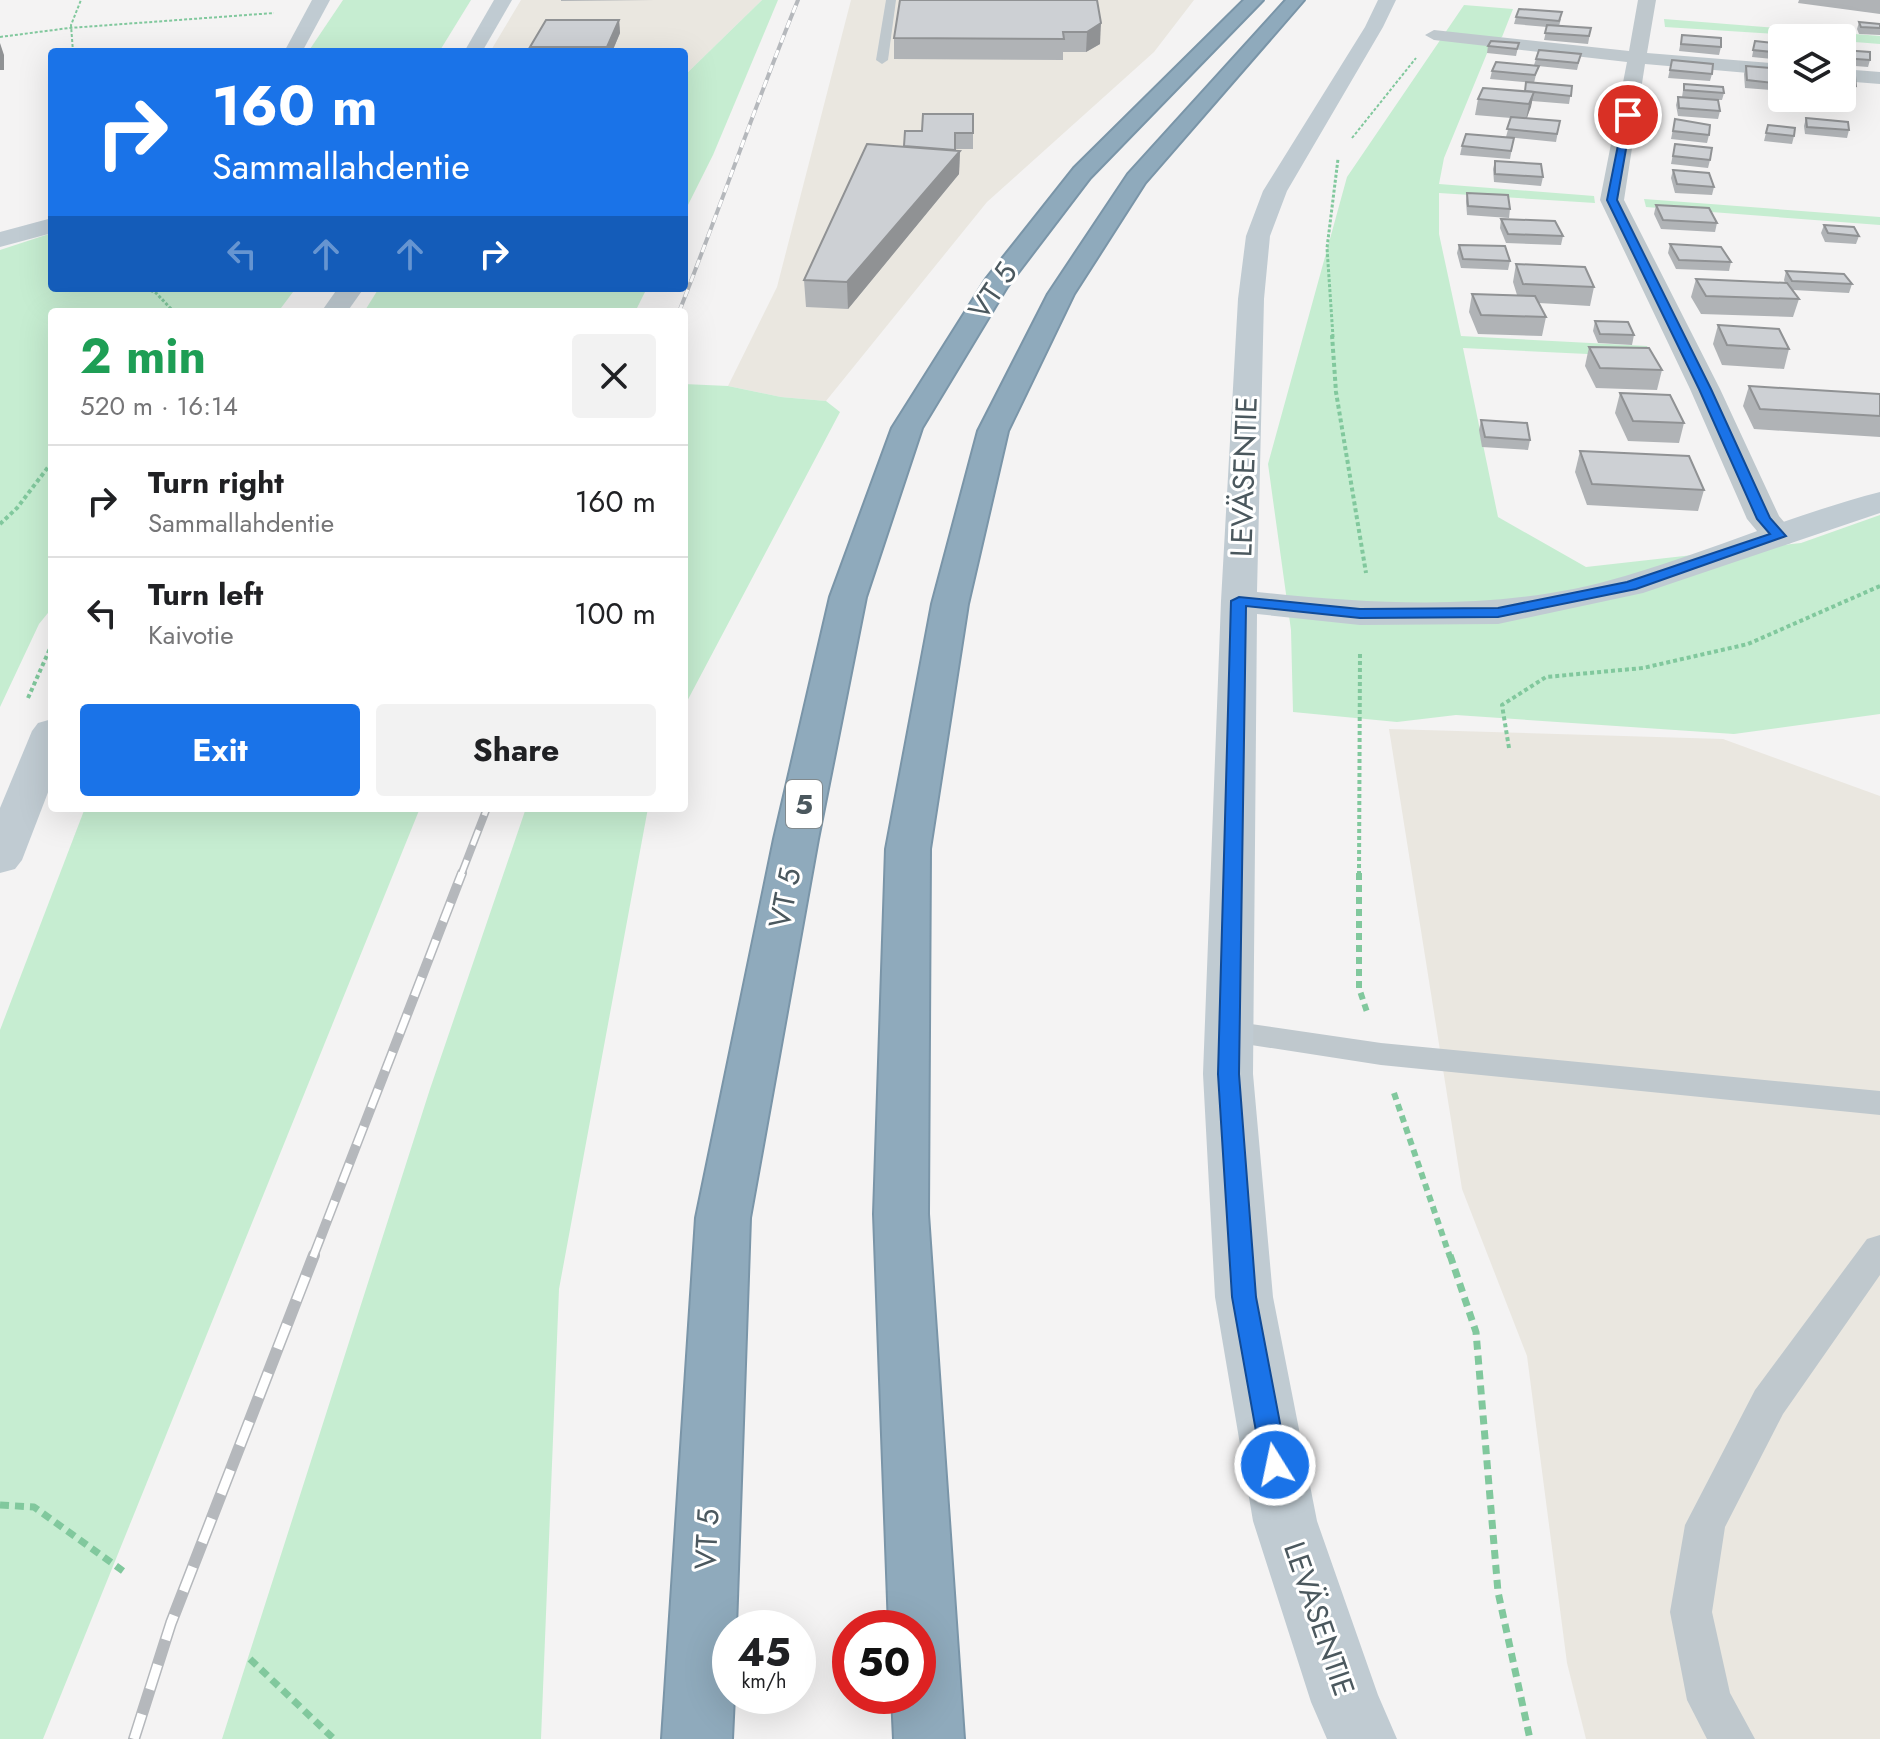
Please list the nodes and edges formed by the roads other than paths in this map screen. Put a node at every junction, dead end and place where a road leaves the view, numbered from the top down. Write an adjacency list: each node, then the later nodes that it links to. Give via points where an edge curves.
1 (321, 0): 9 (main road)
2 (503, 0): 10 (main road)
3 (891, 0): 12 (lane)
4 (1254, 0): 26 (highway, VT 5 / 5, via 1082,173 995,285 907,428 848,597 723,1218)
5 (1295, 0): 27 (highway, VT 5, via 1136,179 1061,294 993,431 950,604 908,849 901,1214)
6 (1387, 0): 20 (main road, LEVÄSENTIE, via 1275,191 1258,236)
7 (1647, 0): 11 (street)
8 (1434, 35): 11 (street)
9 (295, 48)
10 (475, 48)
11 (1639, 58): 13 (street); 19 (street, via 1612,200 1764,519)
12 (882, 60)
13 (1768, 69)
14 (1856, 76): 15 (street)
15 (1880, 78)
16 (48, 226): 17 (main road)
17 (0, 240)
18 (1880, 502): 19 (main road)
19 (1779, 536): 20 (main road, via 1631,586 1498,613 1363,597)
20 (1239, 601): 23 (main road, LEVÄSENTIE)
21 (48, 741): 22 (main road)
22 (0, 860)
23 (1230, 1032): 24 (lane, via 1381,1054); 28 (main road, LEVÄSENTIE, via 1228,1074 1244,1297 1285,1521)
24 (1878, 1107)
25 (1880, 1249): 29 (lane, via 1769,1402 1705,1525 1691,1612 1709,1700)
26 (697, 1739)
27 (929, 1739)
28 (1362, 1739)
29 (1732, 1739)

